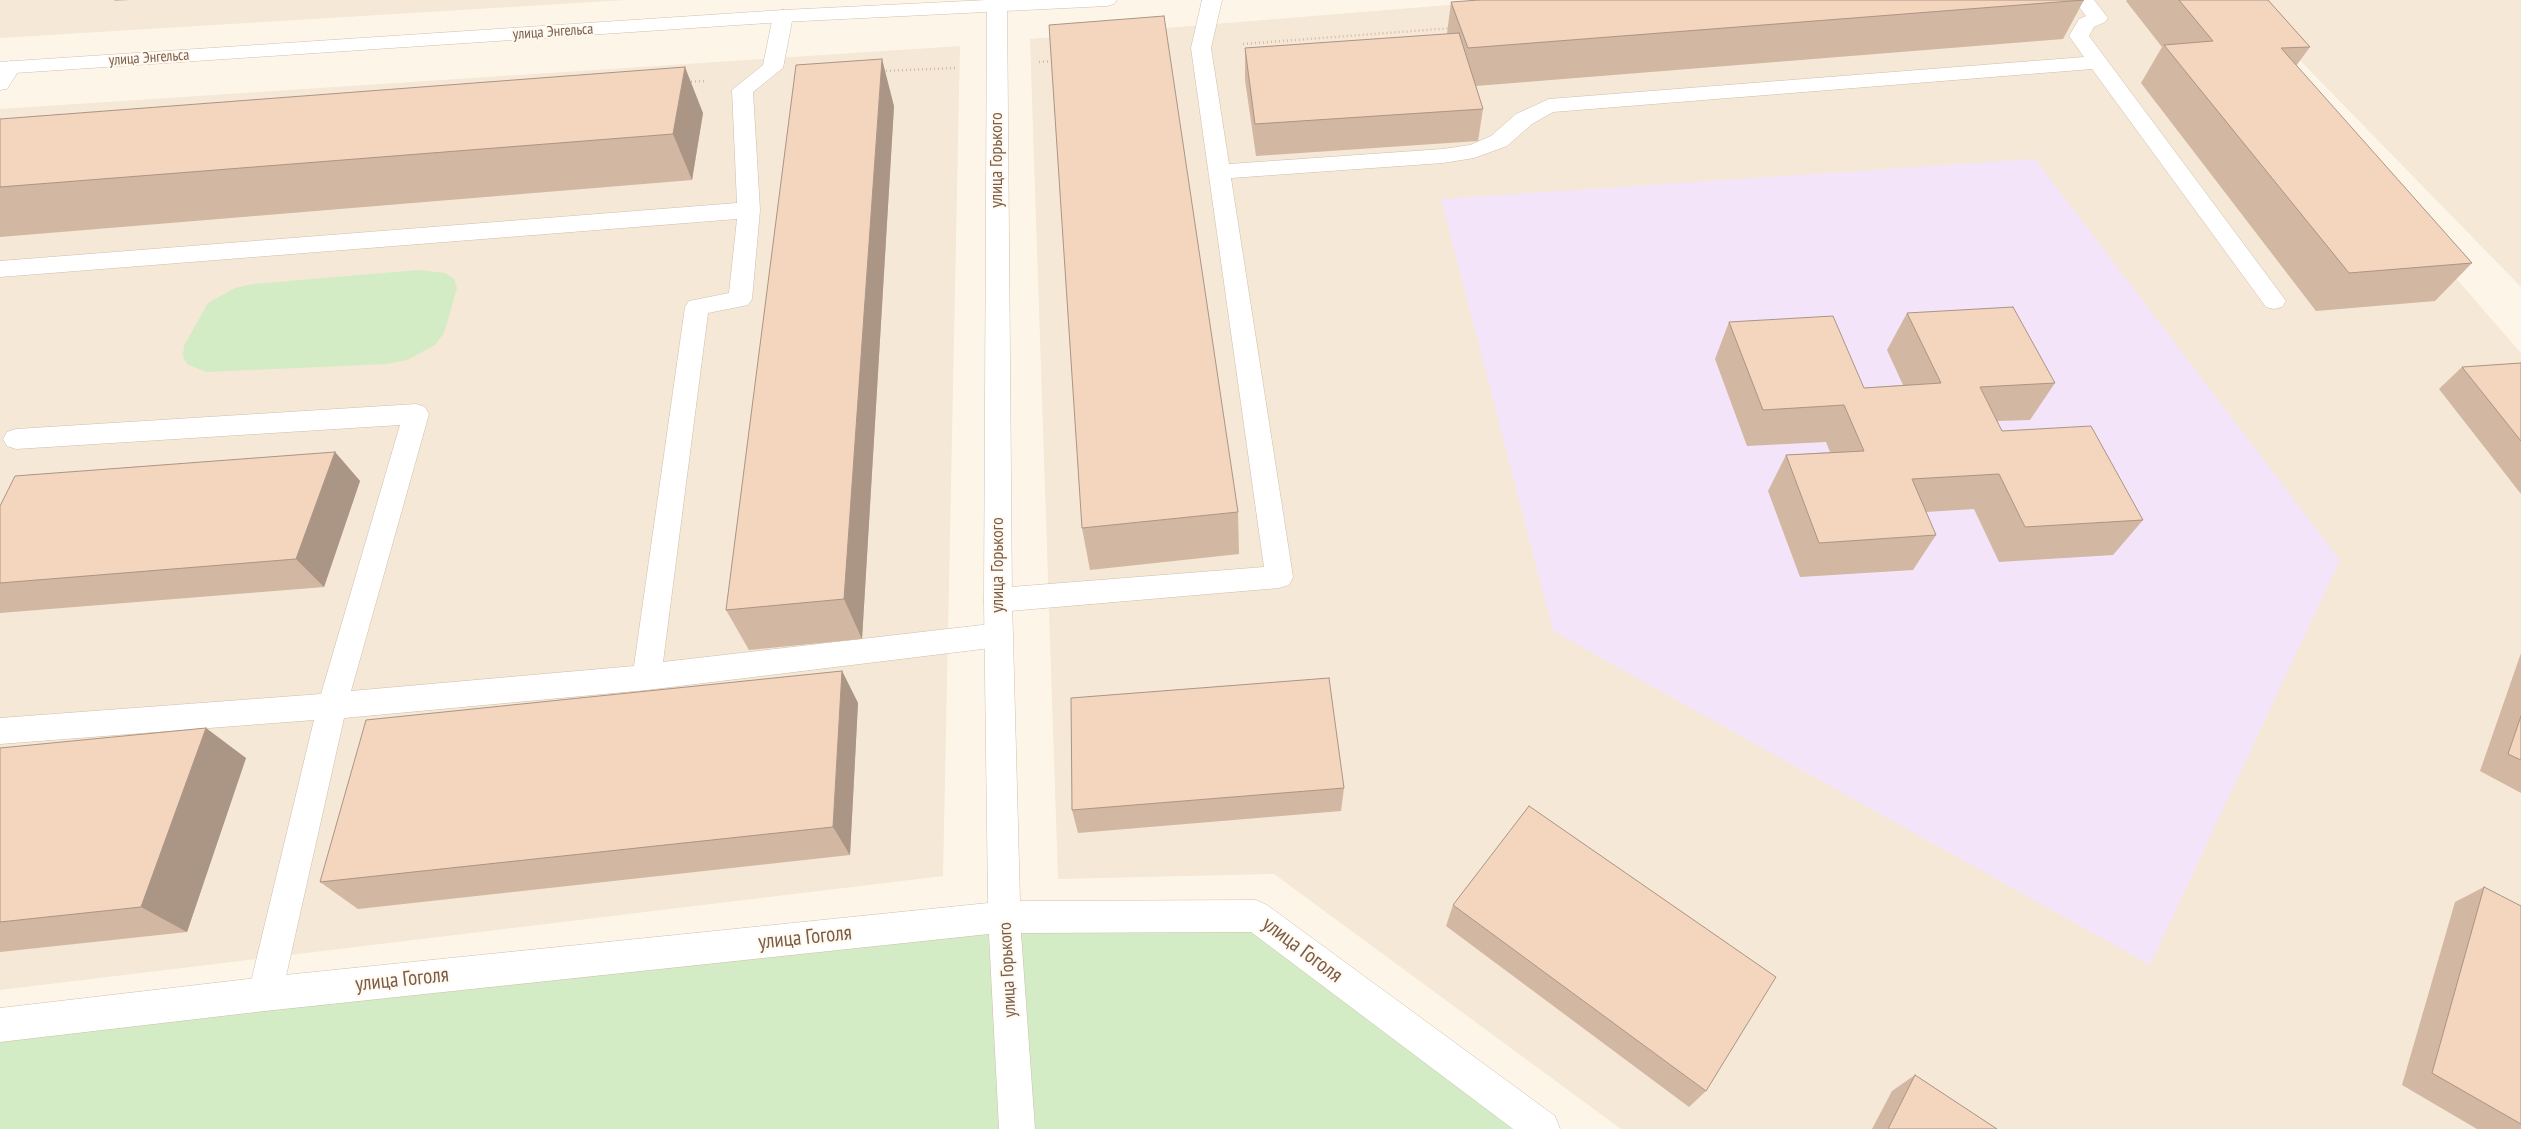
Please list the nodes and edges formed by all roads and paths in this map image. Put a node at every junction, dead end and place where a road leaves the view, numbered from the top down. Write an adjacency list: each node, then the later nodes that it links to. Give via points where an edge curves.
1 (1107, 0): 4 (street, улица Энгельса)
2 (1212, 0): 7 (street)
3 (2084, 0): 9 (street, via 2098,18 2086,23 2079,36)
4 (997, 2): 5 (street, улица Энгельса); 10 (street, улица Горького)
5 (783, 16): 12 (street, улица Энгельса); 13 (street, via 773,68)
6 (1457, 27): 7 (path)
7 (1201, 48): 15 (street)
8 (1056, 61): 10 (path)
9 (2098, 62): 15 (street, via 1549,106 1524,119 1499,141 1474,151 1444,156); 18 (street)
10 (997, 66): 11 (path); 20 (street, улица Горького)
11 (878, 72)
12 (4, 73)
13 (759, 77): 14 (path); 16 (street, via 742,90)
14 (686, 82)
15 (1220, 172): 20 (street, via 1280,576)
16 (749, 210): 17 (street); 22 (street, via 740,299 697,307)
17 (0, 269)
18 (2274, 301)
19 (16, 440): 23 (street, via 416,414)
20 (998, 600): 21 (street, улица Горького)
21 (999, 635): 22 (street); 25 (street, улица Горького)
22 (647, 677): 23 (street)
23 (332, 706): 24 (street); 26 (street)
24 (0, 731)
25 (1004, 917): 26 (street, улица Гоголя); 28 (street, улица Горького); 29 (street, улица Гоголя, via 1256,916)
26 (265, 994): 27 (street, улица Гоголя)
27 (0, 1025)
28 (1017, 1129)
29 (1542, 1129)

